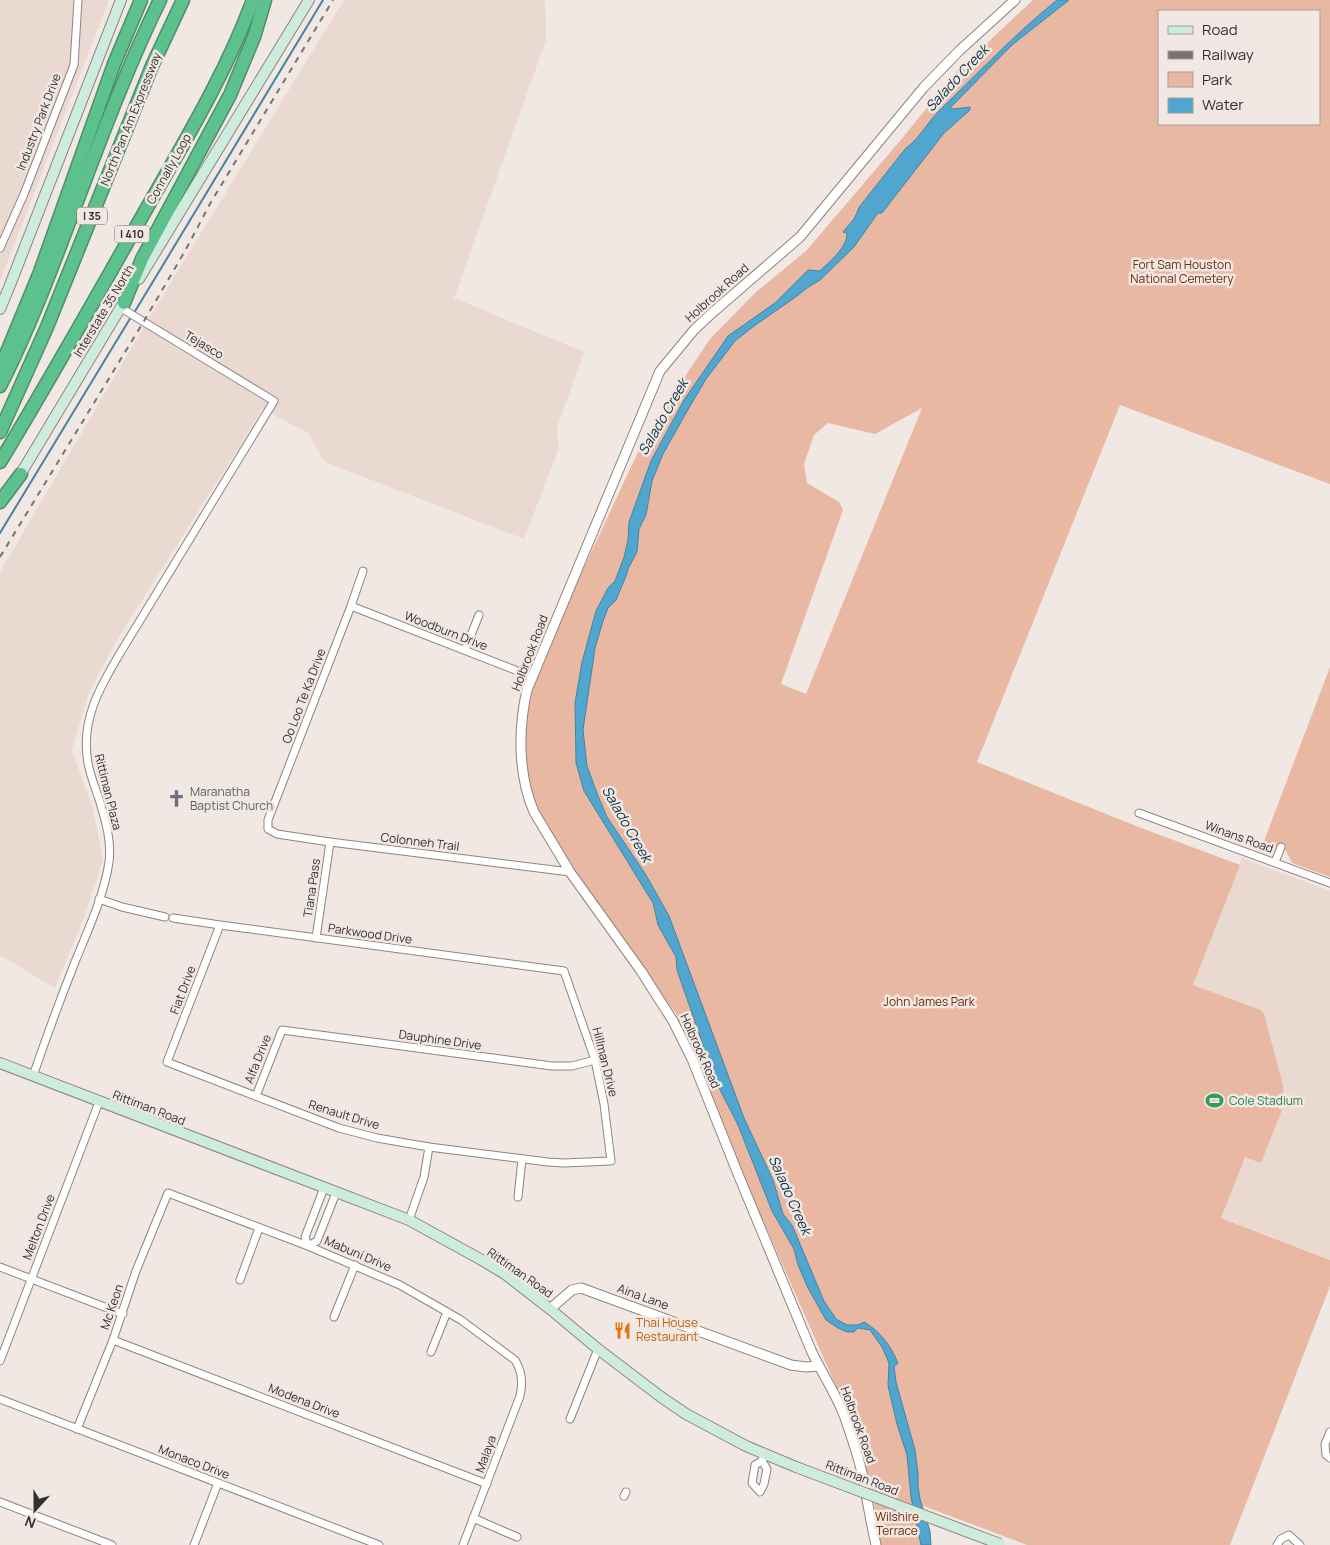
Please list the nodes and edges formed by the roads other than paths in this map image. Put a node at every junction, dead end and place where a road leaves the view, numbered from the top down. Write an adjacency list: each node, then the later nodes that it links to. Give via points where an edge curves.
1 (78, 0): 10 (street, Industry Park Drive, via 74,65)
2 (121, 0): 11 (main road)
3 (141, 0): 13 (highway, via 111,72 40,272)
4 (160, 0): 14 (highway, North Pan Am Expressway / I 35, via 126,72 18,352)
5 (184, 0): 16 (highway, North Pan Am Expressway / I 35, via 155,59 48,327)
6 (252, 0): 17 (highway, Connally Loop / I 410, via 232,52 209,97)
7 (265, 0): 12 (highway, via 254,37 227,101 142,258)
8 (309, 0): 12 (main road, Interstate 35 North)
9 (1015, 0): 25 (street, Holbrook Road, via 924,87 800,237 694,330 660,371)
10 (0, 248)
11 (0, 309)
12 (127, 310): 15 (street, Tejasco); 18 (main road, Interstate 35 North)
13 (0, 369)
14 (0, 386)
15 (274, 401): 33 (street, Rittiman Plaza, via 101,684 94,702 87,731 88,764 104,815 110,852)
16 (0, 432)
17 (0, 462)
18 (21, 474): 19 (highway); 20 (main road, Interstate 35 North)
19 (0, 502)
20 (0, 508)
21 (363, 571): 22 (street, Oo Loo Te Ka Drive)
22 (351, 606): 24 (street, Woodburn Drive); 27 (street, Oo Loo Te Ka Drive, via 268,820)
23 (478, 615): 24 (street)
24 (465, 650): 25 (street, Woodburn Drive)
25 (533, 677): 31 (street, Holbrook Road, via 527,690 521,736 524,774 536,819)
26 (1140, 813): 30 (street, Winans Road)
27 (268, 829): 28 (street, Colonneh Trail, via 277,834)
28 (330, 842): 31 (street, Colonneh Trail); 35 (street, Tiana Pass)
29 (1281, 847): 30 (street)
30 (1274, 862): 32 (street, Winans Road)
31 (570, 872): 66 (street, Holbrook Road, via 641,971 677,1028)
32 (1330, 883)
33 (99, 898): 34 (street, Parkwood Drive, via 169,918); 41 (street, Rittiman Plaza)
34 (220, 925): 35 (street, Parkwood Drive); 39 (street, Fiat Drive)
35 (316, 938): 36 (street, Parkwood Drive)
36 (564, 972): 38 (street, Hillman Drive)
37 (282, 1030): 38 (street, Dauphine Drive, via 552,1066 572,1066); 42 (street, Alfa Drive)
38 (595, 1060): 46 (street, Hillman Drive)
39 (167, 1062): 42 (street, Renault Drive)
40 (0, 1063): 41 (main road, Rittiman Road)
41 (32, 1076): 43 (main road, Rittiman Road)
42 (256, 1096): 44 (street, Renault Drive, via 339,1128)
43 (99, 1102): 47 (main road, Rittiman Road); 56 (street, Melton Drive)
44 (429, 1147): 45 (street, Renault Drive); 51 (street, via 424,1177)
45 (522, 1159): 46 (street, Renault Drive, via 564,1163); 50 (street)
46 (611, 1161)
47 (324, 1188): 49 (main road, Rittiman Road); 53 (street, via 305,1237)
48 (168, 1193): 52 (street, Mabuni Drive); 60 (street, Mc Keon)
49 (336, 1193): 51 (main road, Rittiman Road); 53 (street, via 317,1241)
50 (518, 1198)
51 (409, 1220): 58 (main road, Rittiman Road, via 505,1274)
52 (259, 1228): 53 (street, Mabuni Drive); 57 (street)
53 (308, 1246): 54 (street, Mabuni Drive)
54 (355, 1265): 59 (street, Mabuni Drive, via 400,1285); 61 (street)
55 (0, 1267): 56 (street)
56 (32, 1279): 60 (street); 65 (street, Melton Drive)
57 (240, 1280)
58 (550, 1309): 63 (main road, Rittiman Road); 66 (street, Aina Lane, via 572,1290 581,1288 791,1365)
59 (447, 1312): 64 (street); 67 (street, Mabuni Drive, via 515,1360)
60 (122, 1314): 62 (street, Mc Keon)
61 (334, 1317)
62 (113, 1340): 70 (street, Mc Keon); 74 (street, Modena Drive)
63 (598, 1349): 69 (street); 78 (main road, Rittiman Road, bridge, via 660,1397 763,1457)
64 (431, 1352)
65 (0, 1361)
66 (818, 1366): 83 (street, Holbrook Road, via 833,1389 844,1416 862,1475)
67 (520, 1369): 74 (street, Malaya, via 520,1396)
68 (0, 1400): 70 (street, Monaco Drive)
69 (570, 1419)
70 (77, 1429): 73 (street, Monaco Drive)
71 (1330, 1432): 72 (street, via 1325,1444 1326,1455)
72 (1330, 1458)
73 (218, 1483): 80 (street); 81 (street, Monaco Drive)
74 (488, 1484): 76 (street, Malaya)
75 (0, 1502): 79 (street)
76 (473, 1518): 77 (street); 82 (street, Malaya)
77 (518, 1537)
78 (1001, 1544)
79 (112, 1545)
80 (194, 1545)
81 (379, 1545)
82 (463, 1545)
83 (876, 1545)
84 (1277, 1545): 85 (street, via 1289,1535)
85 (1300, 1545)

